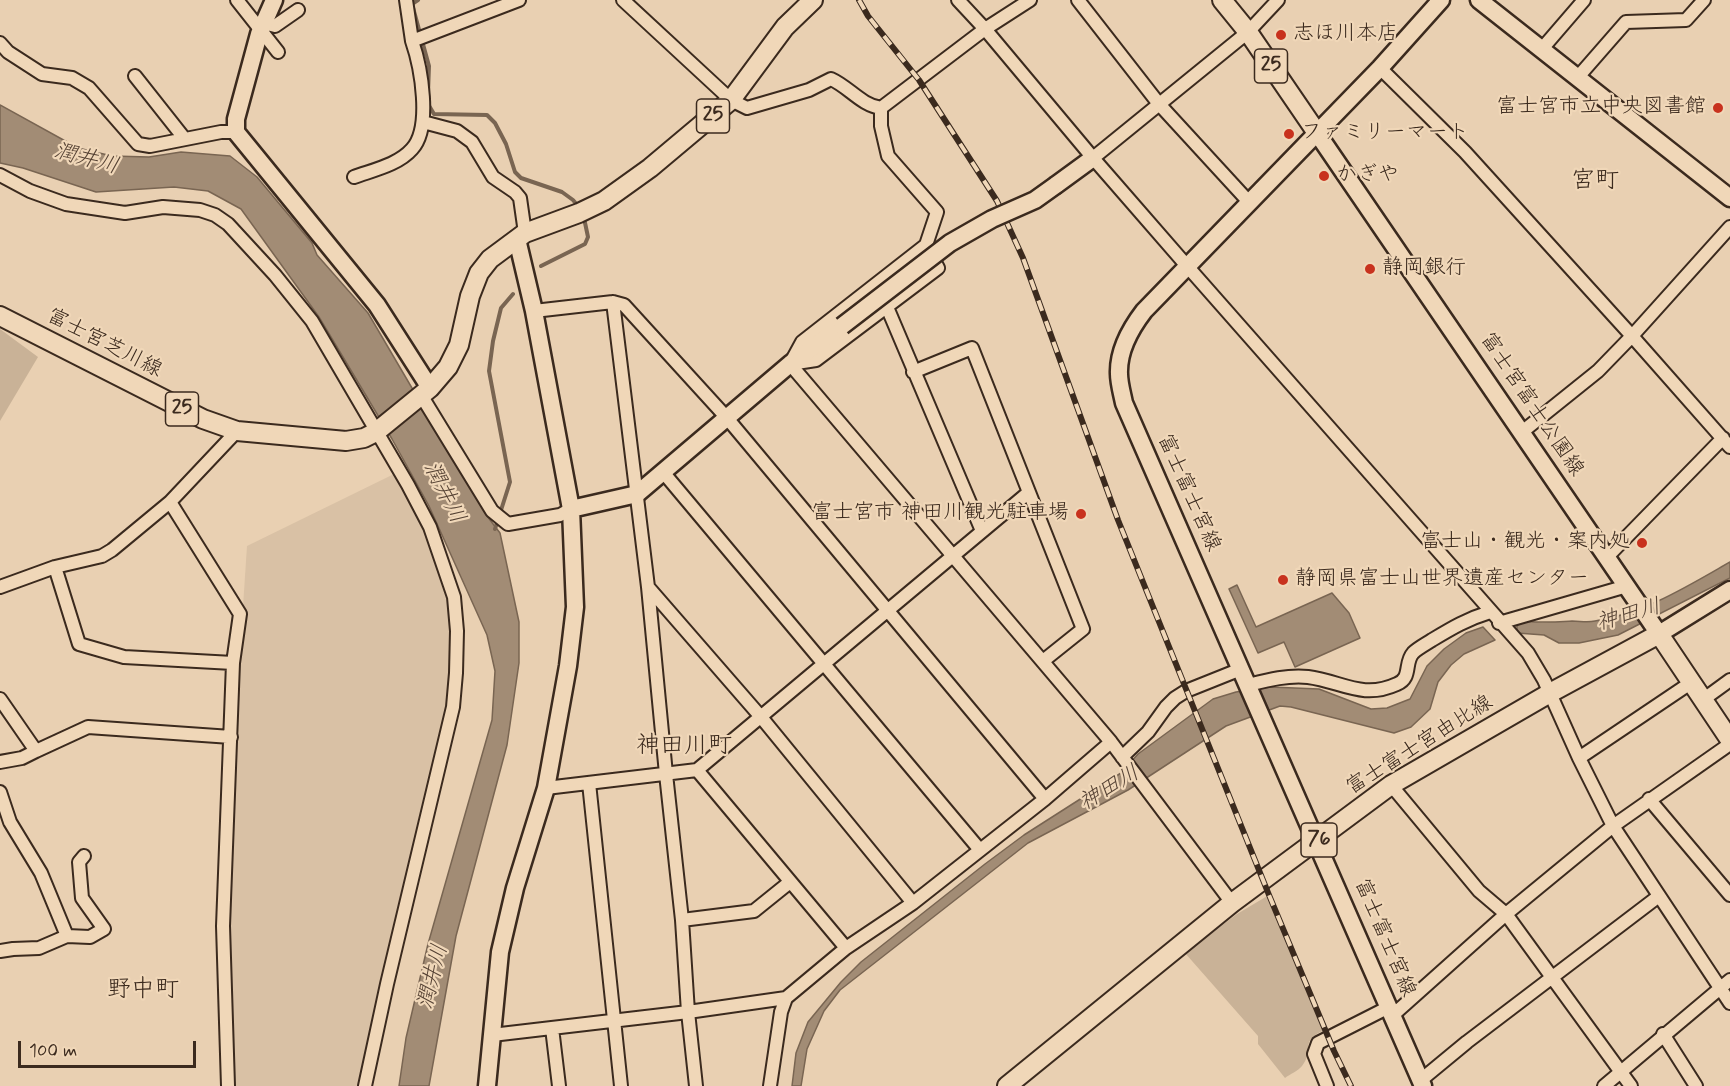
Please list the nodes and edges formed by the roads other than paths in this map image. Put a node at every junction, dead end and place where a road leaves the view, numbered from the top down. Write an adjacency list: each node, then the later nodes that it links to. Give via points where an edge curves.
1 (237, 0): 17 (street)
2 (274, 0): 17 (street)
3 (406, 0): 20 (street)
4 (519, 0): 20 (street)
5 (623, 0): 27 (street)
6 (812, 0): 27 (main road, 富士宮芝川線 / 25, via 785,27)
7 (958, 0): 18 (street)
8 (1030, 0): 18 (street)
9 (1078, 0): 28 (street)
10 (1222, 0): 19 (main road, 25)
11 (1278, 0): 19 (street)
12 (1441, 0): 24 (street, 富士富士宮線)
13 (1479, 0): 22 (street)
14 (1584, 0): 22 (street)
15 (1704, 0): 26 (street, via 1686,20 1626,22)
16 (298, 10): 17 (street, via 275,26)
17 (262, 26): 23 (street); 31 (street)
18 (985, 29): 29 (street); 34 (street)
19 (1248, 32): 28 (street); 32 (main road, 25)
20 (414, 40): 30 (street, via 420,64)
21 (0, 43): 33 (street, via 42,74 72,78 89,88 138,144 150,146)
22 (1541, 50): 26 (street)
23 (278, 52)
24 (1380, 68): 32 (street, 富士富士宮線); 47 (street, via 1465,152)
25 (135, 76): 33 (street)
26 (1578, 77): 37 (street)
27 (731, 100): 29 (street, via 747,108 831,80 869,106); 40 (main road, 富士宮芝川線 / 25, via 604,201)
28 (1159, 104): 34 (street); 38 (street)
29 (881, 108): 41 (street, via 888,156 937,212)
30 (423, 122): 36 (street, via 420,139 411,151 389,165); 40 (street, via 458,131 472,142 493,177 515,192 520,198)
31 (236, 132): 33 (street); 50 (street, via 377,306)
32 (1317, 133): 38 (street, 富士富士宮線); 54 (street, 富士宮富士公園線)
33 (184, 138)
34 (1093, 158): 42 (street); 48 (street, bridge, via 1035,200 950,243)
35 (0, 175): 52 (street, via 66,204 125,213 163,207 200,210 228,224 312,321)
36 (354, 177)
37 (1730, 198)
38 (1249, 202): 42 (street, 富士富士宮線)
39 (1730, 227): 47 (street)
40 (521, 236): 45 (street); 50 (main road, 富士宮芝川線 / 25, via 490,259 479,273 459,345 448,366)
41 (926, 245): 44 (street, via 938,268); 48 (street, via 802,342)
42 (1187, 266): 70 (street); 76 (street, 富士富士宮線, via 1132,326 1119,373 1124,403)
43 (613, 302): 45 (street); 51 (street, via 624,305); 58 (street)
44 (886, 308): 48 (street, via 816,360); 49 (street)
45 (534, 311): 60 (street)
46 (0, 316): 53 (main road, 富士宮芝川線 / 25, via 203,419)
47 (1632, 336): 54 (street, via 1598,371); 55 (street)
48 (790, 364): 51 (street); 62 (street)
49 (913, 372): 57 (street, via 972,348); 61 (street)
50 (423, 394): 52 (main road, 富士宮芝川線 / 25); 60 (street, via 492,511 508,524)
51 (727, 418): 56 (street); 69 (street)
52 (378, 430): 53 (main road, 富士宮芝川線 / 25, via 364,438 346,441); 126 (street, via 430,527 454,597 457,631 453,707)
53 (237, 431): 59 (street)
54 (1522, 432): 63 (street, 富士宮富士公園線)
55 (1726, 442): 63 (street)
56 (663, 472): 58 (street); 75 (street)
57 (1028, 493): 61 (street); 73 (street, via 1083,629)
58 (637, 494): 60 (street); 67 (street)
59 (170, 502): 64 (street, via 102,556); 74 (street, via 240,614)
60 (571, 509): 95 (street, via 575,608)
61 (982, 531): 62 (street)
62 (952, 557): 69 (street); 73 (street)
63 (1607, 557): 65 (street, 富士宮富士公園線)
64 (55, 567): 66 (street); 74 (street, via 80,644 124,657)
65 (1627, 586): 71 (street); 72 (street, 富士宮富士公園線)
66 (0, 587)
67 (648, 587): 83 (street); 92 (street)
68 (1730, 590): 72 (street)
69 (887, 611): 75 (street); 97 (street)
70 (1490, 612): 71 (street); 79 (street, via 1462,621 1416,650 1409,660 1407,674 1397,684 1360,691 1300,677 1276,678)
71 (1499, 623): 80 (street, via 1528,653)
72 (1654, 628): 78 (main road); 80 (main road, 富士富士宮由比線 / 76)
73 (1043, 661): 85 (street)
74 (233, 663): 84 (street)
75 (824, 663): 83 (street); 101 (street)
76 (1241, 669): 79 (street, 富士富士宮線); 89 (street, via 1175,698)
77 (1730, 680): 82 (street)
78 (1692, 682): 82 (main road); 88 (street)
79 (1249, 687): 100 (street, 富士富士宮線)
80 (1550, 693): 88 (street); 94 (main road, 富士富士宮由比線 / 76)
81 (0, 699): 87 (street)
82 (1704, 699): 86 (main road)
83 (761, 717): 91 (street); 106 (street)
84 (231, 737): 87 (street, via 88,727); 125 (street, via 222,926)
85 (1111, 742): 89 (street); 97 (street)
86 (1730, 742): 98 (street)
87 (36, 751): 90 (street)
88 (1579, 758): 99 (street)
89 (1125, 761): 107 (street)
90 (0, 762)
91 (698, 771): 92 (street); 103 (street)
92 (666, 774): 93 (street); 109 (street)
93 (589, 783): 95 (street); 119 (street)
94 (1391, 785): 100 (main road, 富士富士宮由比線 / 76); 108 (street, via 1479,891)
95 (546, 788): 122 (street, via 500,952)
96 (0, 792): 110 (street, via 9,822 41,873)
97 (1045, 799): 101 (street)
98 (1649, 799): 99 (street); 104 (street)
99 (1613, 826): 105 (street); 108 (street)
100 (1317, 841): 107 (main road, 富士富士宮由比線 / 76); 117 (street, 富士富士宮線)
101 (980, 850): 106 (street)
102 (84, 856): 110 (street, via 79,862 82,898 104,929 90,937)
103 (790, 882): 109 (street, via 754,911); 111 (street)
104 (1730, 895)
105 (1659, 896): 113 (street); 114 (street)
106 (913, 903): 111 (street)
107 (1232, 903): 132 (main road, 富士富士宮由比線 / 76)
108 (1506, 914): 113 (street); 117 (street)
109 (682, 920): 118 (street)
110 (67, 936): 112 (street, via 39,948)
111 (846, 948): 115 (street)
112 (0, 951)
113 (1552, 977): 123 (street); 124 (street)
114 (1725, 983): 116 (street); 121 (street)
115 (786, 998): 118 (street); 131 (street)
116 (1730, 1003)
117 (1391, 1011): 124 (street, 富士富士宮線); 133 (street, via 1318,1043 1314,1054)
118 (688, 1012): 119 (street); 130 (street)
119 (614, 1021): 120 (street); 129 (street)
120 (552, 1028): 122 (street); 128 (street)
121 (1663, 1034): 123 (street); 136 (street)
122 (492, 1035): 127 (street)
123 (1621, 1072): 134 (street); 135 (street)
124 (1422, 1083)
125 (228, 1086)
126 (365, 1086)
127 (487, 1086)
128 (559, 1086)
129 (621, 1086)
130 (696, 1086)
131 (770, 1086)
132 (1007, 1086)
133 (1327, 1086)
134 (1604, 1086)
135 (1631, 1086)
136 (1696, 1086)

